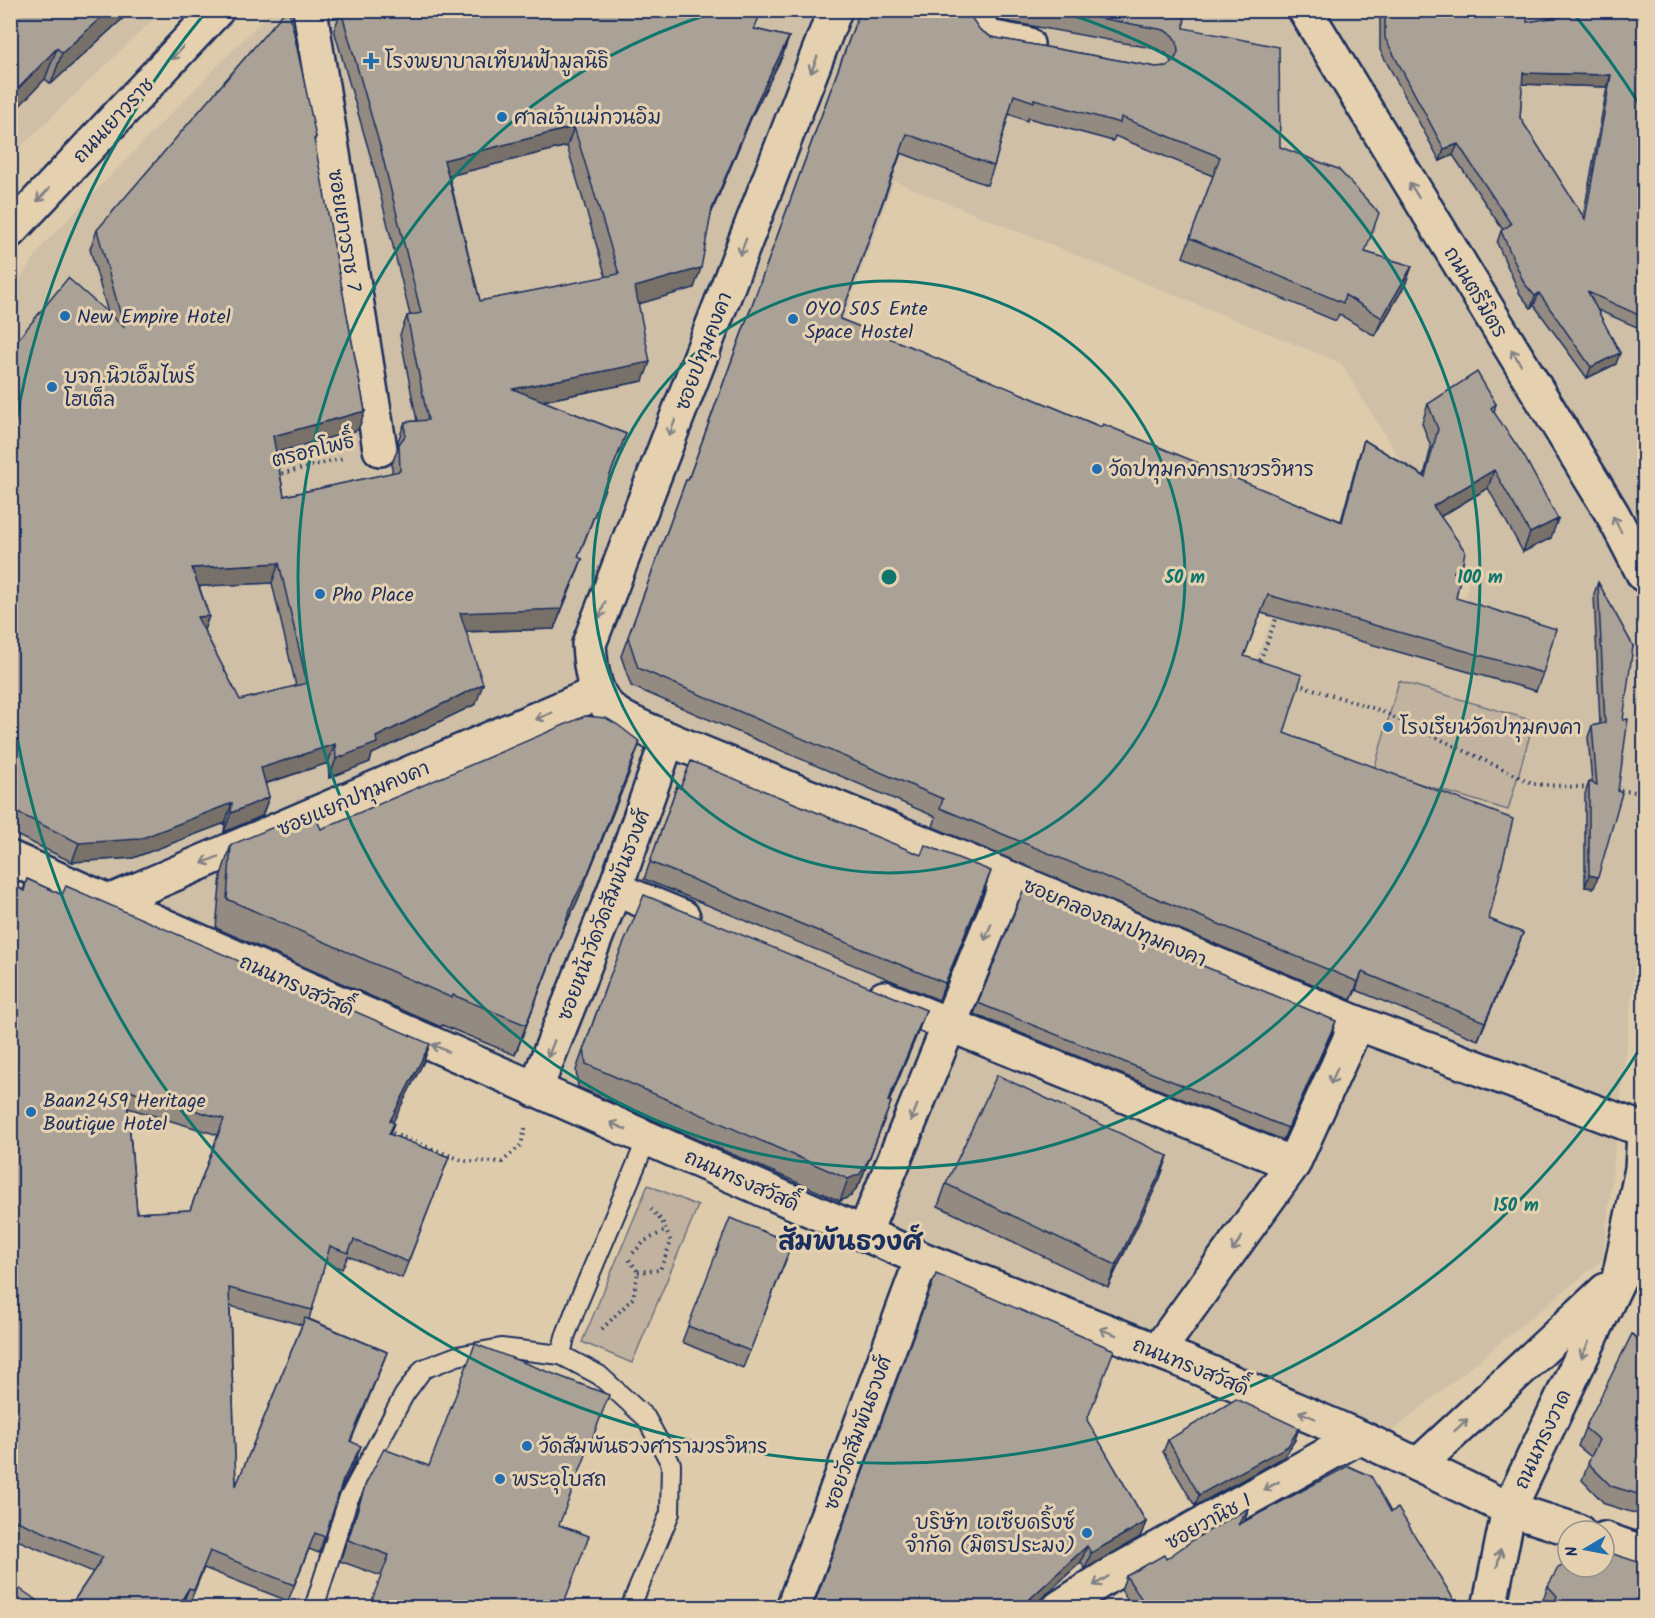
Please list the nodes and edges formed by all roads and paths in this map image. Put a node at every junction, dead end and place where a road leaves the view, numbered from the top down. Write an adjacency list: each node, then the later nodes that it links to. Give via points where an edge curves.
1 (217, 10): 7 (street, ถนนเยาวราช, one-way to 7)
2 (310, 10): 8 (street, ซอยเยาวราช 7)
3 (835, 10): 14 (street, ซอยปทุมคงคา, one-way to 14, via 589,644 590,670)
4 (974, 10): 6 (street, via 974,18 988,37)
5 (1305, 10): 10 (street, ถนนตรีมิตร, one-way to 5, via 1613,515)
6 (1059, 50)
7 (10, 231)
8 (380, 449): 9 (path, ตรอกโพธิ์)
9 (276, 476)
10 (1644, 575)
11 (1280, 611): 12 (path)
12 (1256, 671)
13 (1289, 682): 16 (path, via 1379,711 1534,784)
14 (597, 693): 15 (street, ซอยคลองถมปทุมคงคา, via 610,710); 22 (street, ซอยแยกปทุมคงคา, one-way to 22)
15 (668, 739): 20 (street, ซอยคลองถมปทุมคงคา); 21 (street, ซอยหน้าวัดวัดสัมพันธวงศ์)
16 (1591, 788)
17 (1614, 790): 18 (path)
18 (1636, 792)
19 (10, 858): 22 (street, ถนนทรงสวัสดิ์)
20 (1009, 878): 25 (street, ซอยคลองถมปทุมคงคา); 26 (street, one-way to 26)
21 (615, 889): 23 (street); 27 (street, ซอยหน้าวัดวัดสัมพันธวงศ์, one-way to 27)
22 (110, 903): 27 (street, ถนนทรงสวัสดิ์, one-way to 22)
23 (710, 928)
24 (852, 985): 26 (street)
25 (1357, 1023): 29 (street, ซอยคลองถมปทุมคงคา); 31 (street, one-way to 31)
26 (951, 1024): 31 (street); 35 (street, one-way to 35)
27 (535, 1090): 28 (path, via 521,1145 502,1162 465,1161); 30 (street, ถนนทรงสวัสดิ์, one-way to 27)
28 (376, 1126)
29 (1644, 1132): 32 (street, ถนนทรงวาด)
30 (647, 1139): 33 (lane); 35 (street, ถนนทรงสวัสดิ์)
31 (1293, 1164): 40 (street, one-way to 40)
32 (1643, 1170): 39 (street, ถนนทรงวาด)
33 (625, 1192): 34 (path, via 642,1199); 41 (lane, via 578,1303)
34 (666, 1230): 36 (path, via 645,1241); 38 (path, via 672,1242 660,1270)
35 (864, 1234): 37 (street, ถนนทรงสวัสดิ์)
36 (628, 1258)
37 (922, 1259): 40 (street, ถนนทรงสวัสดิ์, one-way to 37); 50 (street, ซอยวัดสัมพันธวงศ์)
38 (638, 1272)
39 (1619, 1278): 43 (street, one-way to 39); 44 (street, ถนนทรงวาด, one-way to 44)
40 (1158, 1351): 42 (street, ถนนทรงสวัสดิ์, one-way to 40)
41 (561, 1355): 48 (lane, via 501,1348 457,1356 423,1369 398,1406 348,1500); 49 (lane, via 598,1375 646,1418 671,1464 670,1513)
42 (1359, 1437): 43 (street, ถนนทรงสวัสดิ์); 51 (street, ซอยวานิช 1, one-way to 51, via 1105,1578)
43 (1418, 1464): 44 (street, ถนนทรงสวัสดิ์)
44 (1509, 1509): 45 (street, ถนนทรงสวัสดิ์); 52 (street, ถนนทรงวาด, one-way to 44)
45 (1556, 1524)
46 (1616, 1543): 47 (street)
47 (1644, 1552)
48 (314, 1608)
49 (630, 1608)
50 (793, 1608)
51 (1059, 1608)
52 (1489, 1608)

